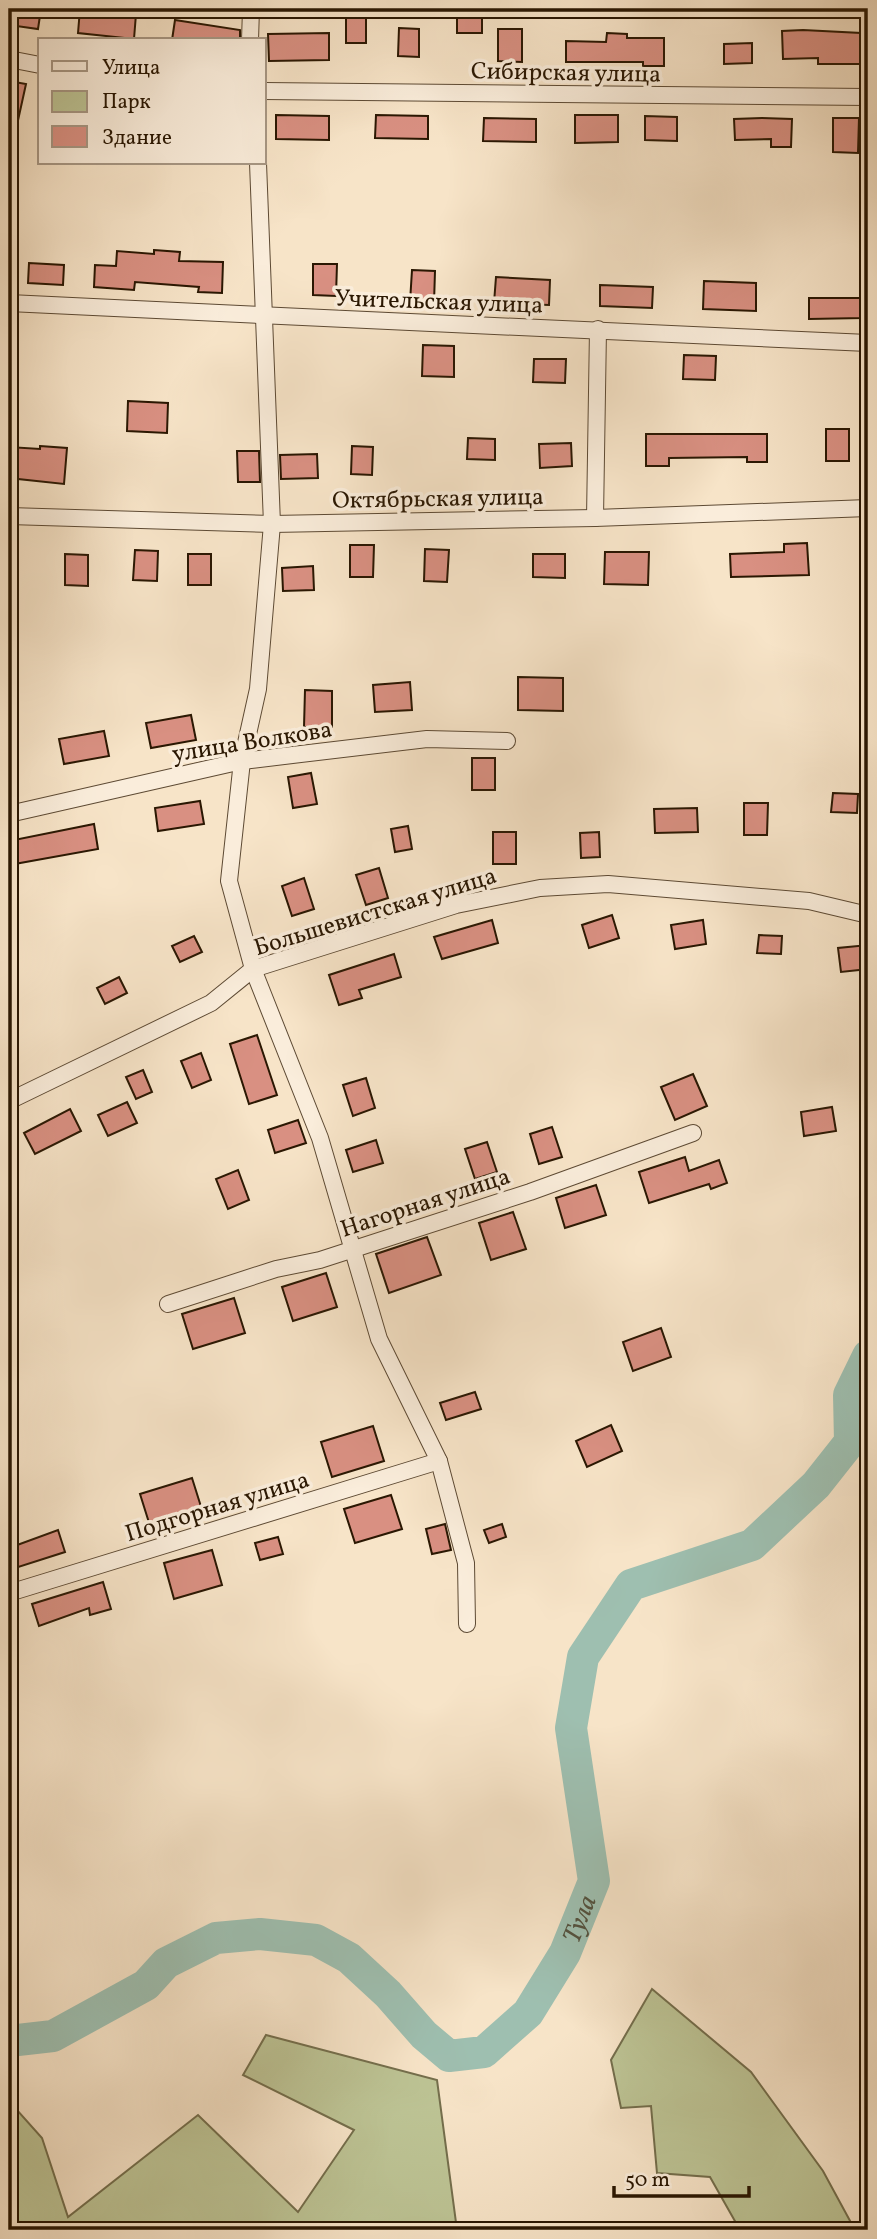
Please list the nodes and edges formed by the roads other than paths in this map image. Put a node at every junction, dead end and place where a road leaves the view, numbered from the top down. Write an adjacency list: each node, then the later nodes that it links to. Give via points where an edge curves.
1 (251, 9): 2 (street)
2 (250, 38)
3 (9, 59): 4 (street)
4 (38, 65)
5 (266, 92): 6 (street, Сибирская улица)
6 (868, 97)
7 (258, 164): 9 (street)
8 (9, 303): 9 (street, Учительская улица)
9 (265, 318): 10 (street, Учительская улица); 15 (street)
10 (598, 329): 11 (street, Учительская улица); 14 (street)
11 (868, 343)
12 (868, 508): 14 (street, Октябрьская улица)
13 (9, 516): 15 (street, Октябрьская улица)
14 (595, 518): 15 (street, Октябрьская улица)
15 (272, 524): 17 (street, via 258,689)
16 (507, 741): 17 (street, улица Волкова, via 427,739)
17 (242, 761): 18 (street, улица Волкова); 20 (street, via 229,881)
18 (9, 814)
19 (868, 915): 20 (street, Большевистская улица, via 809,901 705,891 608,884 540,888 456,905)
20 (253, 969): 21 (street, Большевистская улица, via 211,1003); 23 (street, via 320,1138)
21 (9, 1101)
22 (693, 1133): 23 (street, Нагорная улица, via 530,1192)
23 (351, 1248): 24 (street, Нагорная улица); 25 (street, via 379,1339)
24 (168, 1304)
25 (439, 1461): 26 (street, Подгорная улица); 27 (street, via 466,1563)
26 (9, 1593)
27 (467, 1624)

